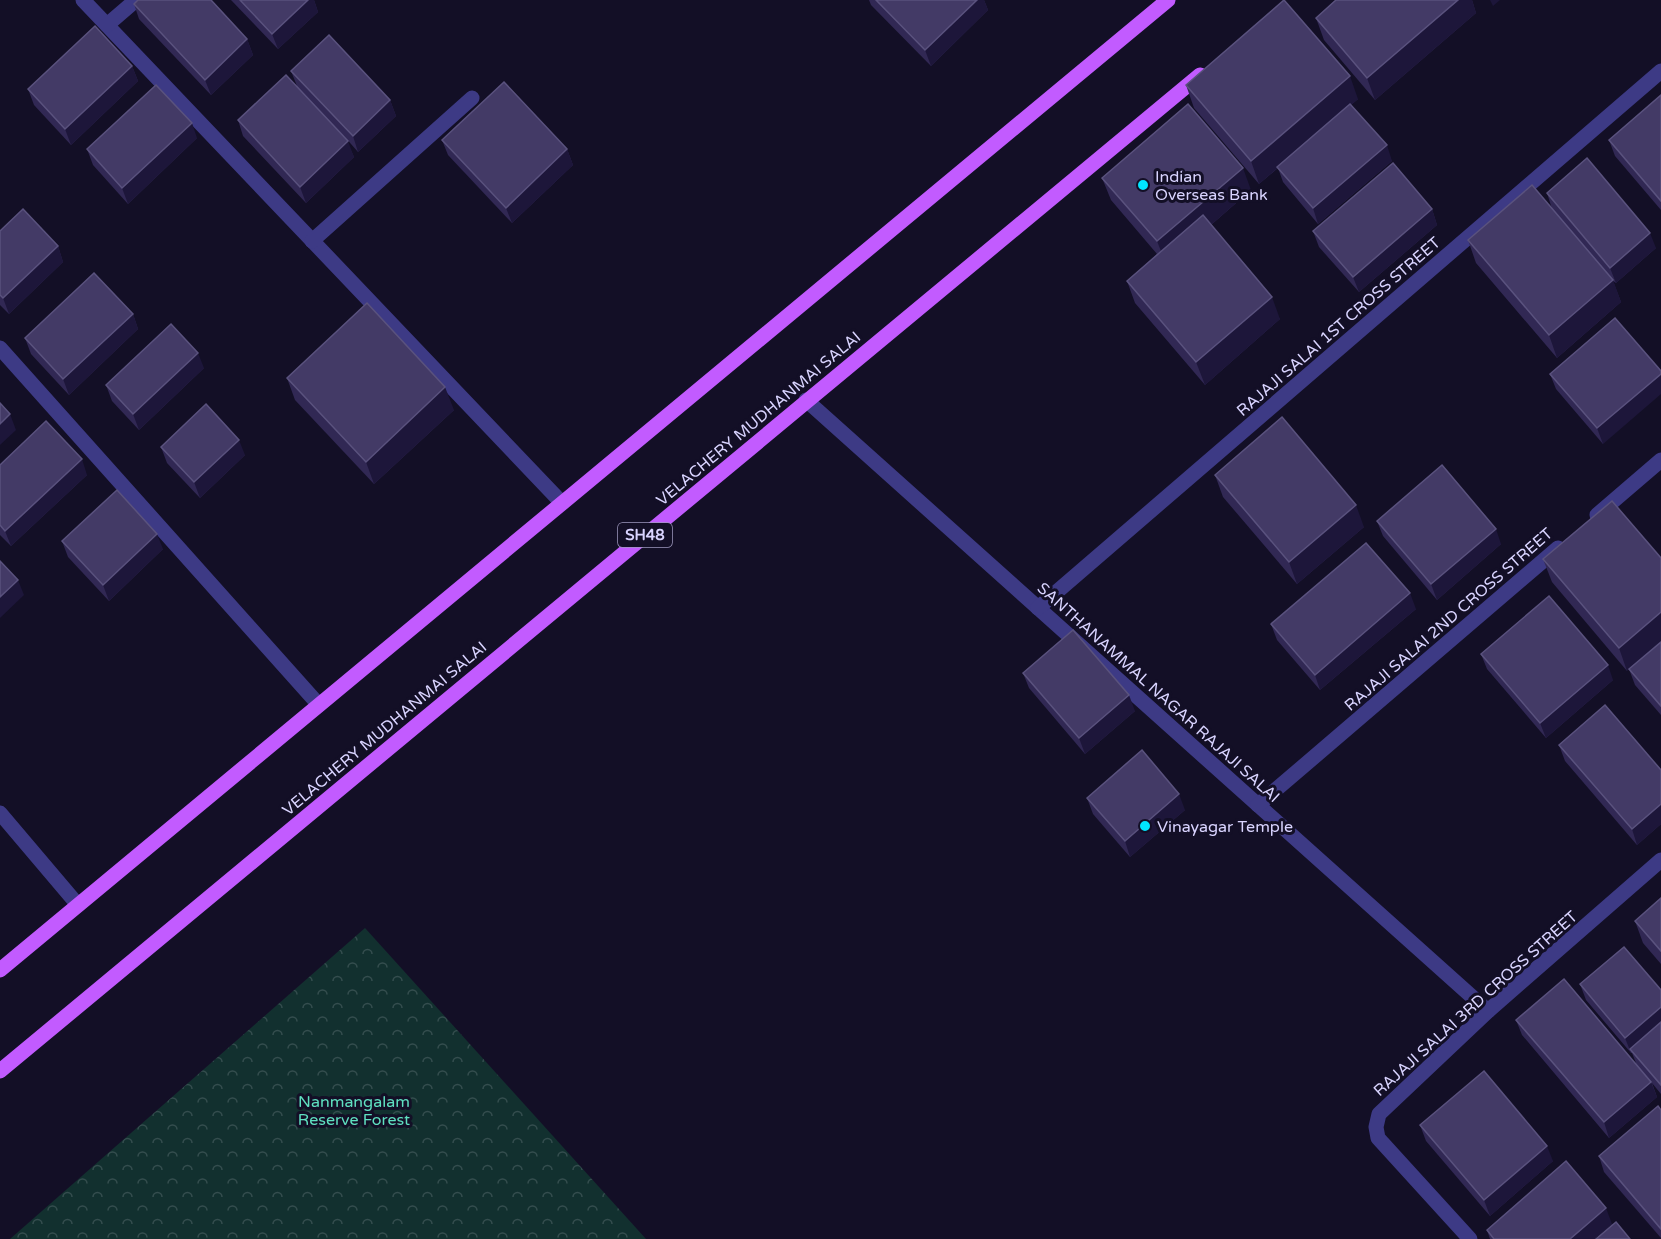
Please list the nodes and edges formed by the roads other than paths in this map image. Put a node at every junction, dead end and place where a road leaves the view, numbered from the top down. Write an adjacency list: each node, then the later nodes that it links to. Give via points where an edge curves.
1 (83, 0): 4 (street)
2 (136, 0): 4 (street)
3 (1168, 0): 12 (main road)
4 (107, 25): 8 (street)
5 (1208, 68): 10 (main road, VELACHERY MUDHANMAI SALAI / SH48)
6 (1661, 71): 15 (street, RAJAJI SALAI 1ST CROSS STREET)
7 (472, 98): 8 (street)
8 (312, 241): 12 (street)
9 (0, 348): 16 (street)
10 (806, 400): 15 (street, SANTHANAMMAL NAGAR RAJAJI SALAI); 23 (main road, VELACHERY MUDHANMAI SALAI / SH48)
11 (1661, 460): 13 (street)
12 (562, 504): 16 (main road)
13 (1589, 522)
14 (1571, 537): 17 (street, RAJAJI SALAI 2ND CROSS STREET)
15 (1038, 608): 17 (street, SANTHANAMMAL NAGAR RAJAJI SALAI)
16 (319, 705): 20 (main road)
17 (1258, 805): 22 (street, SANTHANAMMAL NAGAR RAJAJI SALAI)
18 (0, 813): 20 (street)
19 (1661, 860): 22 (street, RAJAJI SALAI 3RD CROSS STREET)
20 (78, 905): 21 (main road)
21 (0, 970)
22 (1488, 1011): 24 (street, RAJAJI SALAI 3RD CROSS STREET, via 1379,1114 1376,1127 1378,1138)
23 (0, 1071)
24 (1470, 1239)

